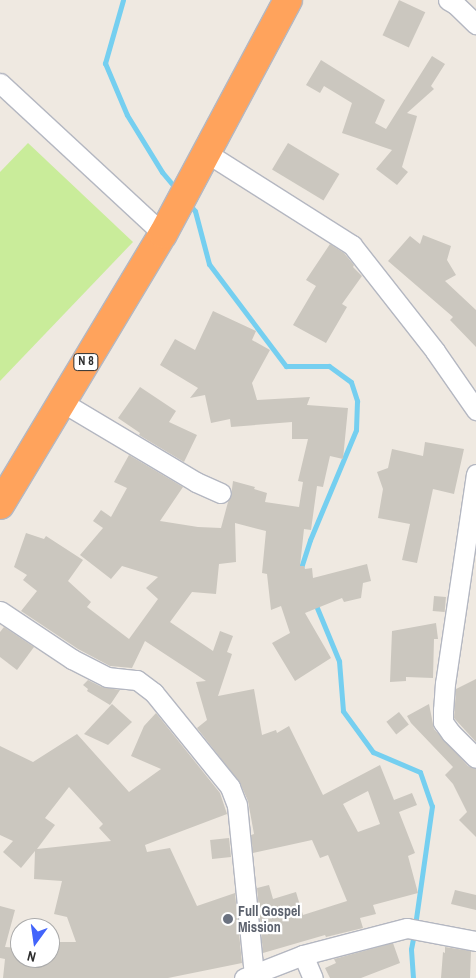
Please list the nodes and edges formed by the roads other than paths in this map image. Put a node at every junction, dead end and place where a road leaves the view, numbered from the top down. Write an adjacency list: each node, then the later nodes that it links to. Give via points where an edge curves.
1 (288, 0): 5 (highway, N 8)
2 (448, 0): 3 (street)
3 (476, 24)
4 (0, 83): 6 (street)
5 (207, 153): 6 (highway, N 8); 8 (street, via 352,245 435,351)
6 (167, 227): 7 (highway, N 8)
7 (62, 402): 10 (street, via 196,482); 11 (highway, N 8)
8 (476, 410)
9 (476, 474): 13 (street, via 443,710 443,722)
10 (221, 493)
11 (0, 505)
12 (0, 611): 16 (street, via 72,659 106,677 137,680 154,693 230,787 237,805)
13 (476, 758)
14 (476, 941): 15 (street, via 415,928)
15 (303, 955): 16 (street); 17 (street)
16 (249, 977)
17 (313, 978)

